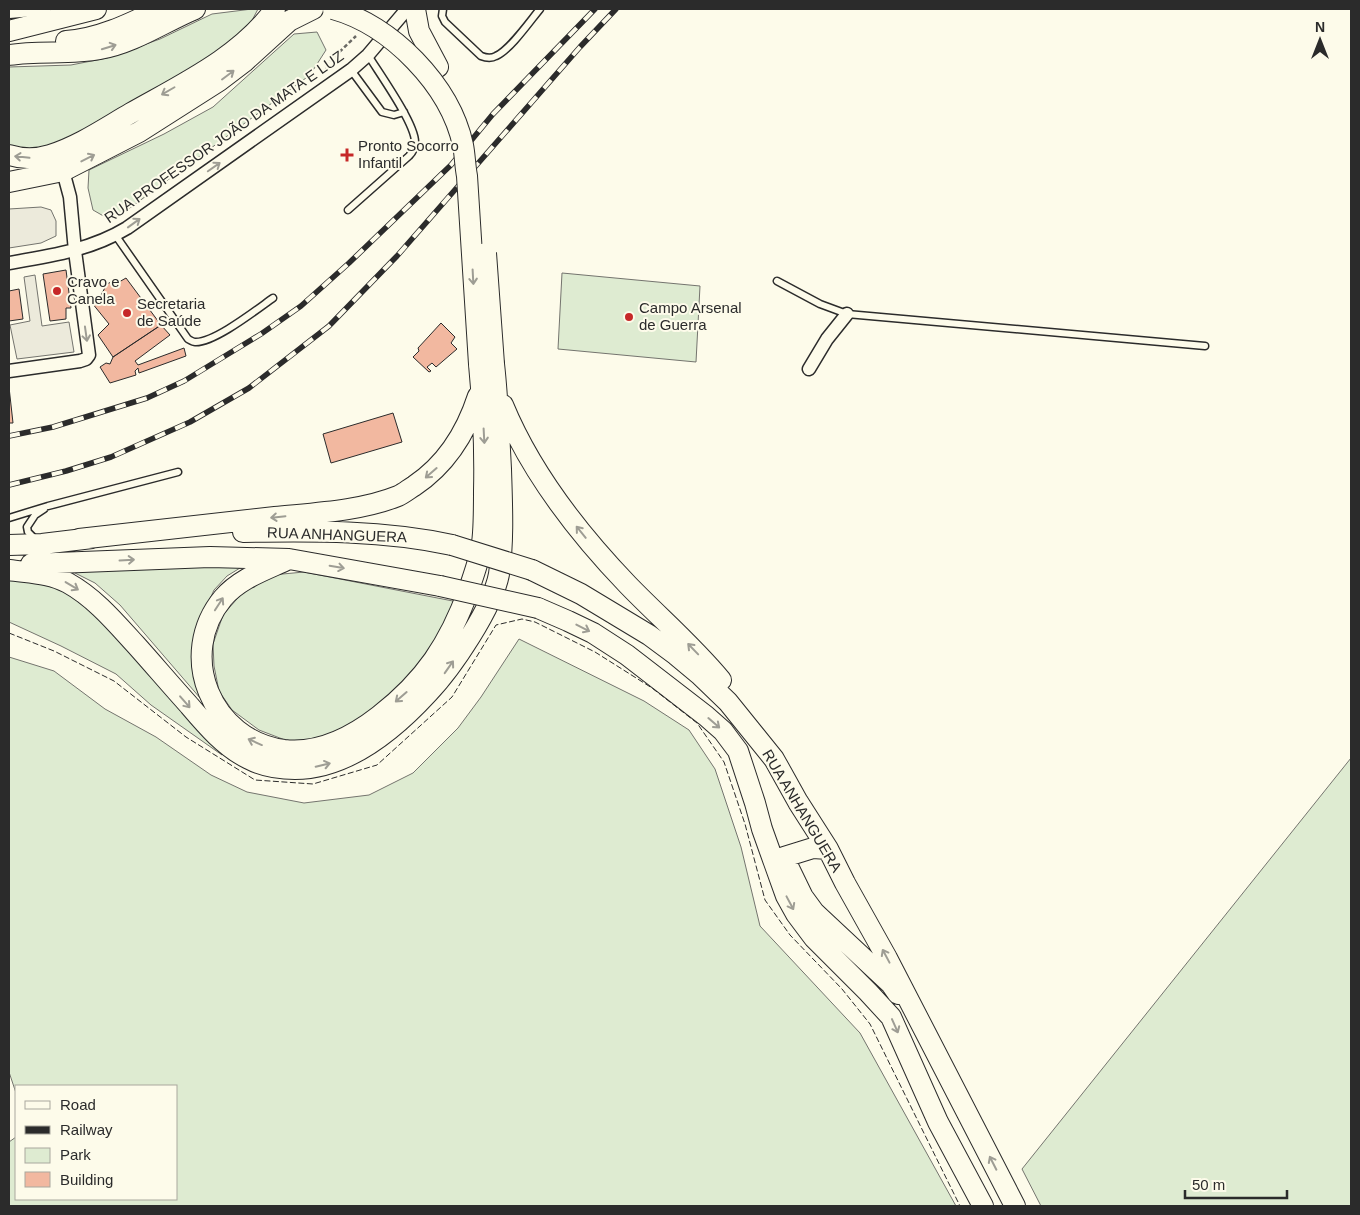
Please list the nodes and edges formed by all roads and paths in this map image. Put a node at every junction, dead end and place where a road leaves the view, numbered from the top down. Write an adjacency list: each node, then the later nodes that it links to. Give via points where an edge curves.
1 (45, 9): 12 (street)
2 (160, 9): 16 (main road, via 80,40)
3 (195, 9): 17 (main road, one-way to 3, via 103,49 130,40)
4 (313, 9): 13 (main road)
5 (333, 9): 34 (main road, one-way to 34, bridge, via 350,14 390,39 430,78 449,108 463,145)
6 (365, 9): 19 (main road, via 394,26)
7 (407, 9): 18 (street, RUA PROFESSOR JOÃO DA MATA E LUZ)
8 (415, 9): 19 (main road, via 419,31)
9 (443, 9): 10 (lane, via 445,22 486,58 497,56 506,48)
10 (538, 9)
11 (90, 10): 14 (main road)
12 (9, 12)
13 (288, 13): 23 (main road, one-way to 23, via 252,34 220,60 75,145 49,156); 24 (main road, one-way to 13, via 184,105 244,62)
14 (9, 31)
15 (362, 31): 21 (path, via 324,66)
16 (9, 42)
17 (9, 55)
18 (368, 55): 20 (street, RUA PROFESSOR JOÃO DA MATA E LUZ); 22 (lane)
19 (438, 67): 34 (main road, bridge, via 458,98 475,144 479,169)
20 (351, 70): 21 (street, RUA PROFESSOR JOÃO DA MATA E LUZ); 22 (lane, via 382,112 394,115)
21 (335, 80): 27 (street, RUA PROFESSOR JOÃO DA MATA E LUZ, one-way to 21)
22 (404, 112): 26 (lane, via 416,141 414,150)
23 (9, 155)
24 (63, 170): 25 (main road); 28 (street, via 70,198)
25 (9, 182)
26 (348, 210)
27 (116, 236): 28 (street, RUA PROFESSOR JOÃO DA MATA E LUZ); 31 (lane, via 188,339 194,342 219,334)
28 (75, 252): 29 (street, RUA PROFESSOR JOÃO DA MATA E LUZ); 36 (street, one-way to 36, via 89,355 80,361)
29 (9, 263)
30 (777, 281): 32 (lane)
31 (273, 298)
32 (847, 314): 33 (lane); 35 (street)
33 (1204, 346)
34 (486, 364): 37 (main road)
35 (809, 369)
36 (9, 371)
37 (489, 390): 41 (main road, one-way to 41, via 457,444 441,464 399,496 370,505 318,512); 44 (main road, one-way to 44, via 483,534 476,568 458,620 420,679 372,721 334,744 297,751 252,741 236,730 208,693 202,668 203,640 222,600 249,577); 46 (main road, one-way to 37, via 54,577 86,595 121,628 206,725 247,758 277,768 304,769 331,764 357,752 409,714 438,684 487,607 499,575 502,537 502,494); 48 (main road, one-way to 37, via 732,693 596,550 562,507)
38 (178, 472): 39 (lane)
39 (48, 506): 40 (lane); 42 (lane, via 35,515 26,528 32,538)
40 (9, 518)
41 (79, 539): 42 (main road, RUA ANHANGUERA); 47 (main road, RUA ANHANGUERA, bridge, via 306,531 374,533 452,545 532,570 581,594 649,635 700,675 728,702)
42 (42, 544): 43 (main road, RUA ANHANGUERA)
43 (9, 545)
44 (289, 559): 45 (main road, RUA ANHANGUERA, one-way to 44, via 210,557); 51 (main road, RUA ANHANGUERA, one-way to 51, bridge, via 440,586 538,608 609,643 688,701 723,731 738,751)
45 (9, 565)
46 (9, 570)
47 (751, 731): 48 (main road, RUA ANHANGUERA); 50 (main road, via 750,751)
48 (774, 759): 49 (main road, RUA ANHANGUERA)
49 (828, 849): 50 (main road, via 813,848); 52 (main road, RUA ANHANGUERA, one-way to 49)
50 (784, 857): 51 (main road); 52 (main road, via 814,912 891,984)
51 (778, 877): 53 (main road, RUA ANHANGUERA, one-way to 53, via 804,926 891,1018 938,1122)
52 (927, 1037): 54 (main road, RUA ANHANGUERA, one-way to 52)
53 (983, 1206)
54 (1015, 1206)

